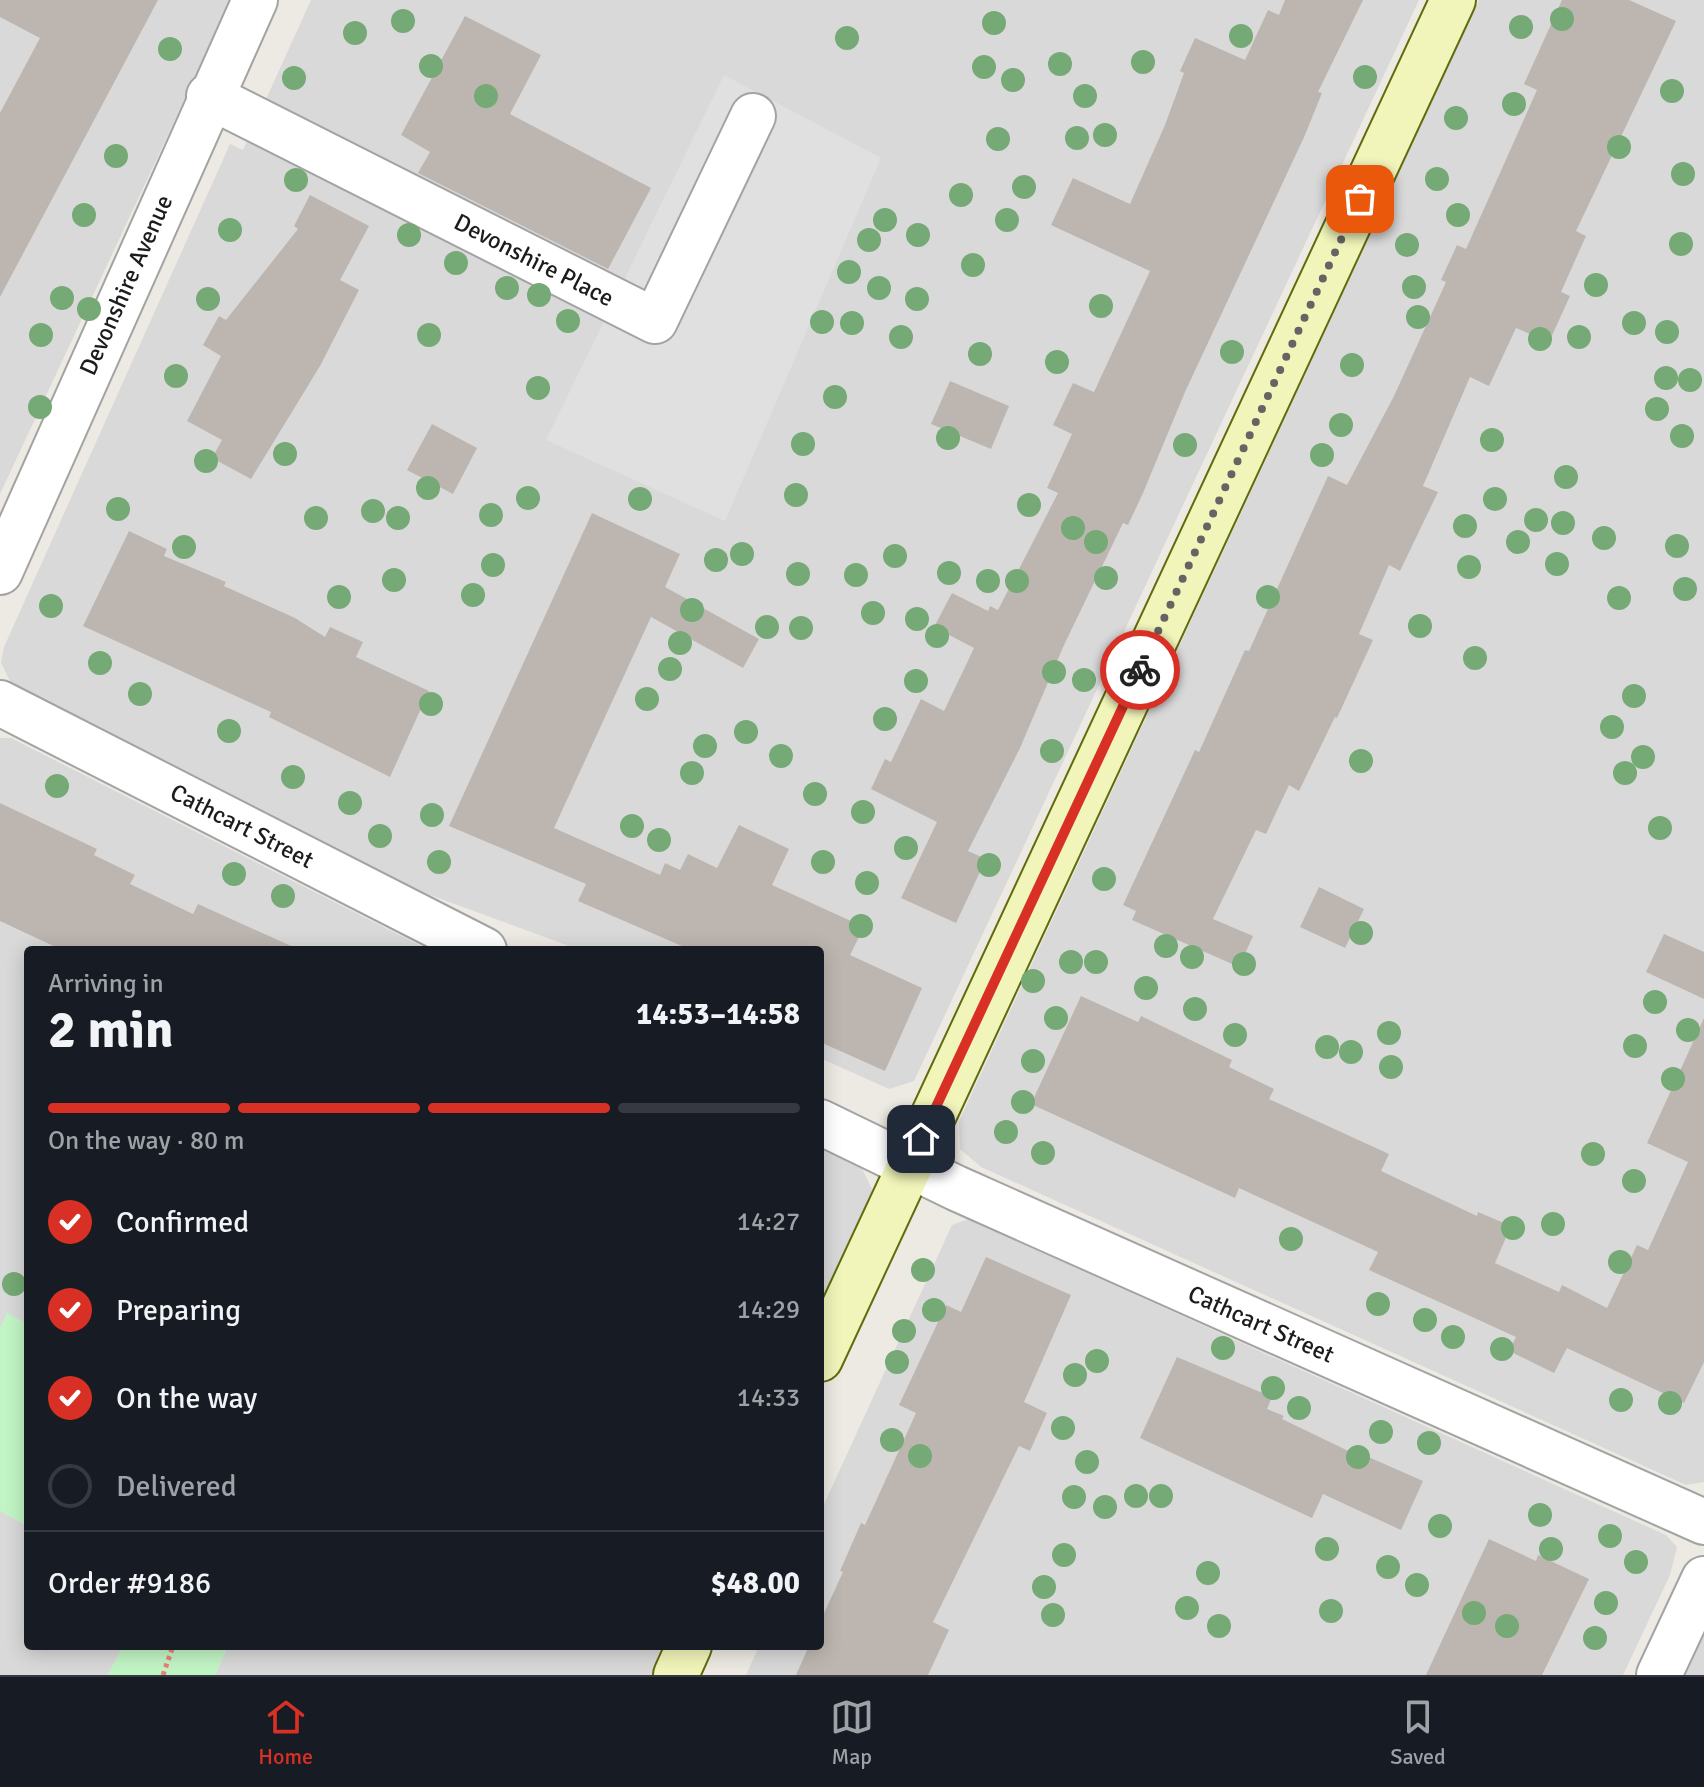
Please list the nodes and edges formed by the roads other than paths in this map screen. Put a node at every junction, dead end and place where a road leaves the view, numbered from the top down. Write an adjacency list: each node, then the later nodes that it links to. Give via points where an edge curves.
1 (255, 0): 3 (street, Devonshire Avenue)
2 (1453, 0): 9 (street)
3 (209, 96): 4 (street, Devonshire Place, via 655,321); 5 (street, Devonshire Avenue)
4 (753, 116)
5 (0, 572)
6 (0, 703): 7 (street, Cathcart Street)
7 (476, 946)
8 (824, 1124): 9 (street, Cathcart Street)
9 (908, 1166): 10 (street); 11 (street, Cathcart Street)
10 (824, 1350)
11 (1704, 1522)
12 (1704, 1579): 15 (street)
13 (687, 1650): 14 (street)
14 (676, 1675)
15 (1659, 1675)

